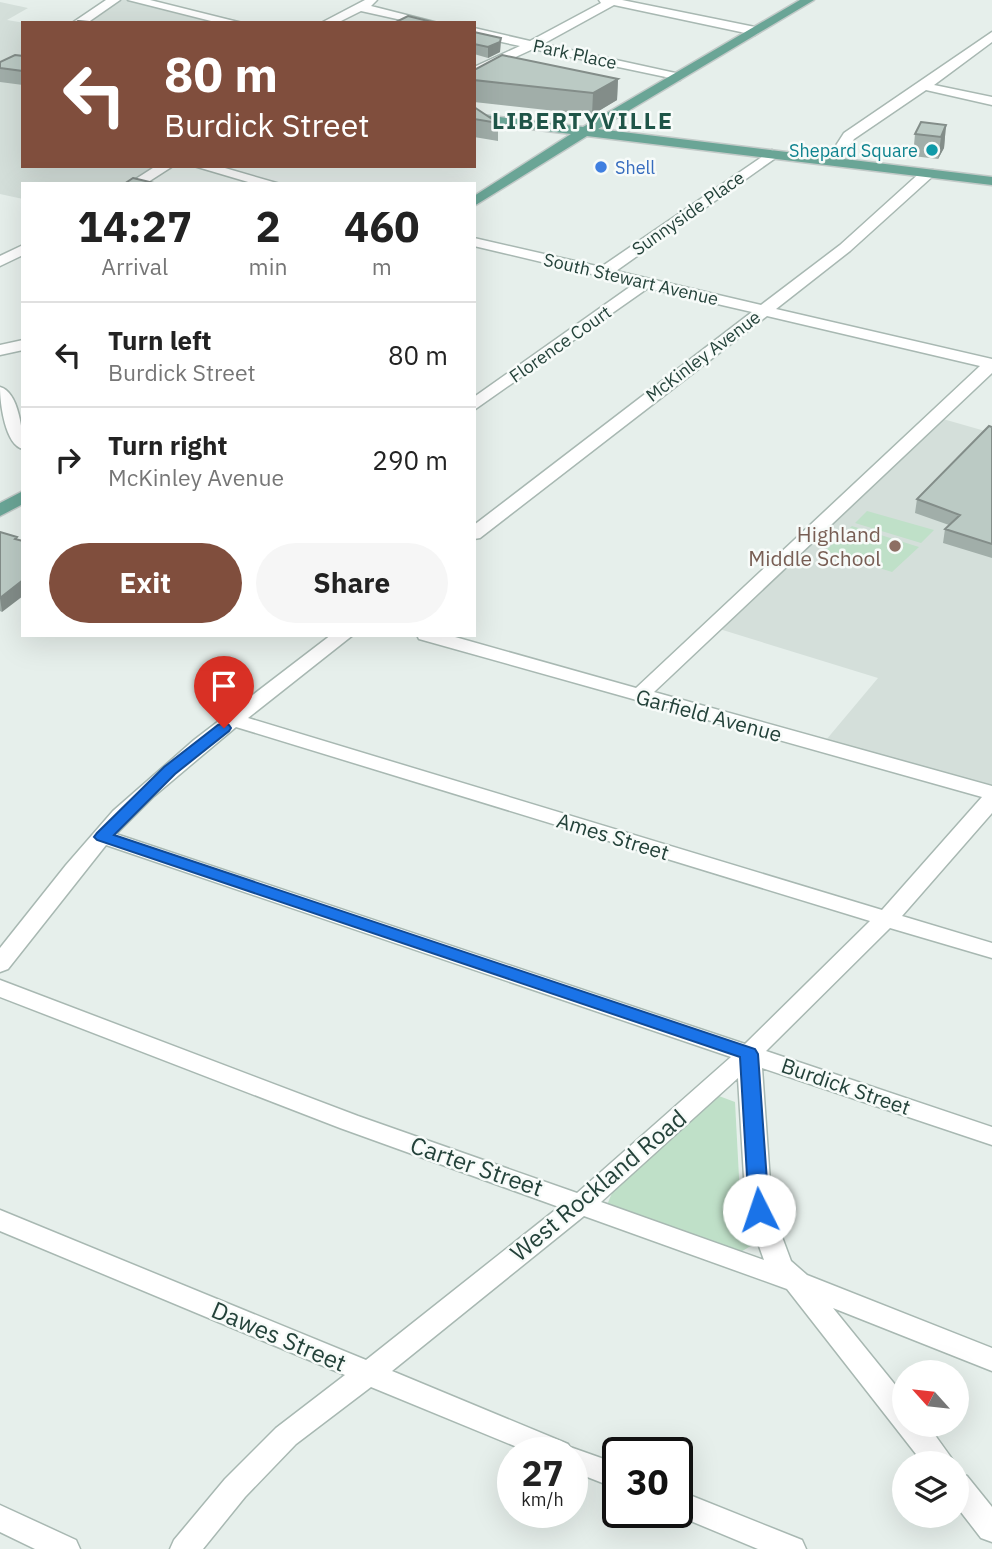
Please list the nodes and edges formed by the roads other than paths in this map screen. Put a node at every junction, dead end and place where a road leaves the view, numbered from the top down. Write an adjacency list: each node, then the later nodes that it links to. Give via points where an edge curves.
1 (114, 0): 7 (street)
2 (134, 0): 8 (street)
3 (375, 0): 6 (street)
4 (808, 0): 12 (main road)
5 (611, 1): 12 (street); 14 (street)
6 (360, 7): 9 (street); 10 (street)
7 (81, 21)
8 (227, 21)
9 (331, 21)
10 (410, 21)
11 (476, 32): 14 (street, Park Place)
12 (755, 32): 16 (main road)
13 (990, 39): 17 (street)
14 (532, 45): 15 (street); 16 (street, Park Place)
15 (476, 71)
16 (676, 77): 20 (main road)
17 (922, 86): 18 (street); 22 (street, via 849,136)
18 (992, 101)
19 (476, 118): 20 (main road)
20 (585, 131): 21 (main road); 29 (main road)
21 (772, 154): 22 (main road); 33 (street, Sunnyside Place)
22 (833, 161): 25 (main road)
23 (163, 168): 27 (street)
24 (209, 168): 28 (street)
25 (928, 173): 26 (main road); 35 (street, McKinley Avenue, via 845,248)
26 (992, 181)
27 (138, 182)
28 (265, 182)
29 (476, 201)
30 (476, 242): 33 (street, South Stewart Avenue)
31 (21, 250): 32 (street)
32 (0, 262)
33 (603, 273): 34 (street, South Stewart Avenue)
34 (645, 283): 35 (street, South Stewart Avenue); 40 (street, Florence Court)
35 (764, 310): 38 (street, South Stewart Avenue); 45 (street, McKinley Avenue)
36 (21, 345): 37 (street)
37 (0, 350)
38 (992, 364): 48 (street)
39 (1, 397): 41 (street)
40 (476, 404)
41 (21, 440)
42 (21, 497): 43 (main road)
43 (0, 512): 44 (main road)
44 (21, 513)
45 (476, 532)
46 (341, 637): 49 (street)
47 (433, 637): 48 (street, Garfield Avenue)
48 (639, 696): 50 (street, Garfield Avenue)
49 (234, 720): 52 (street, via 170,771); 53 (street, Ames Street)
50 (992, 793)
51 (992, 799): 53 (street, West Rockland Road)
52 (103, 837): 55 (street); 57 (street, Burdick Street)
53 (886, 919): 54 (street, Ames Street); 57 (street, West Rockland Road)
54 (992, 951)
55 (0, 964)
56 (0, 988): 59 (street, Carter Street, via 349,1122)
57 (749, 1054): 58 (street, Burdick Street); 59 (street, West Rockland Road); 61 (street, via 759,1210 780,1267)
58 (992, 1136)
59 (580, 1202): 61 (street, Carter Street); 63 (street, West Rockland Road)
60 (0, 1220): 63 (street, Dawes Street)
61 (797, 1282): 62 (street, Carter Street); 64 (street)
62 (992, 1360)
63 (367, 1373): 65 (street, Dawes Street); 73 (street, West Rockland Road, via 286,1436)
64 (892, 1402)
65 (522, 1437)
66 (920, 1437): 67 (street)
67 (931, 1451)
68 (969, 1500): 71 (street)
69 (693, 1509): 74 (street)
70 (0, 1518): 72 (street)
71 (992, 1529)
72 (65, 1549)
73 (185, 1549)
74 (791, 1549)

